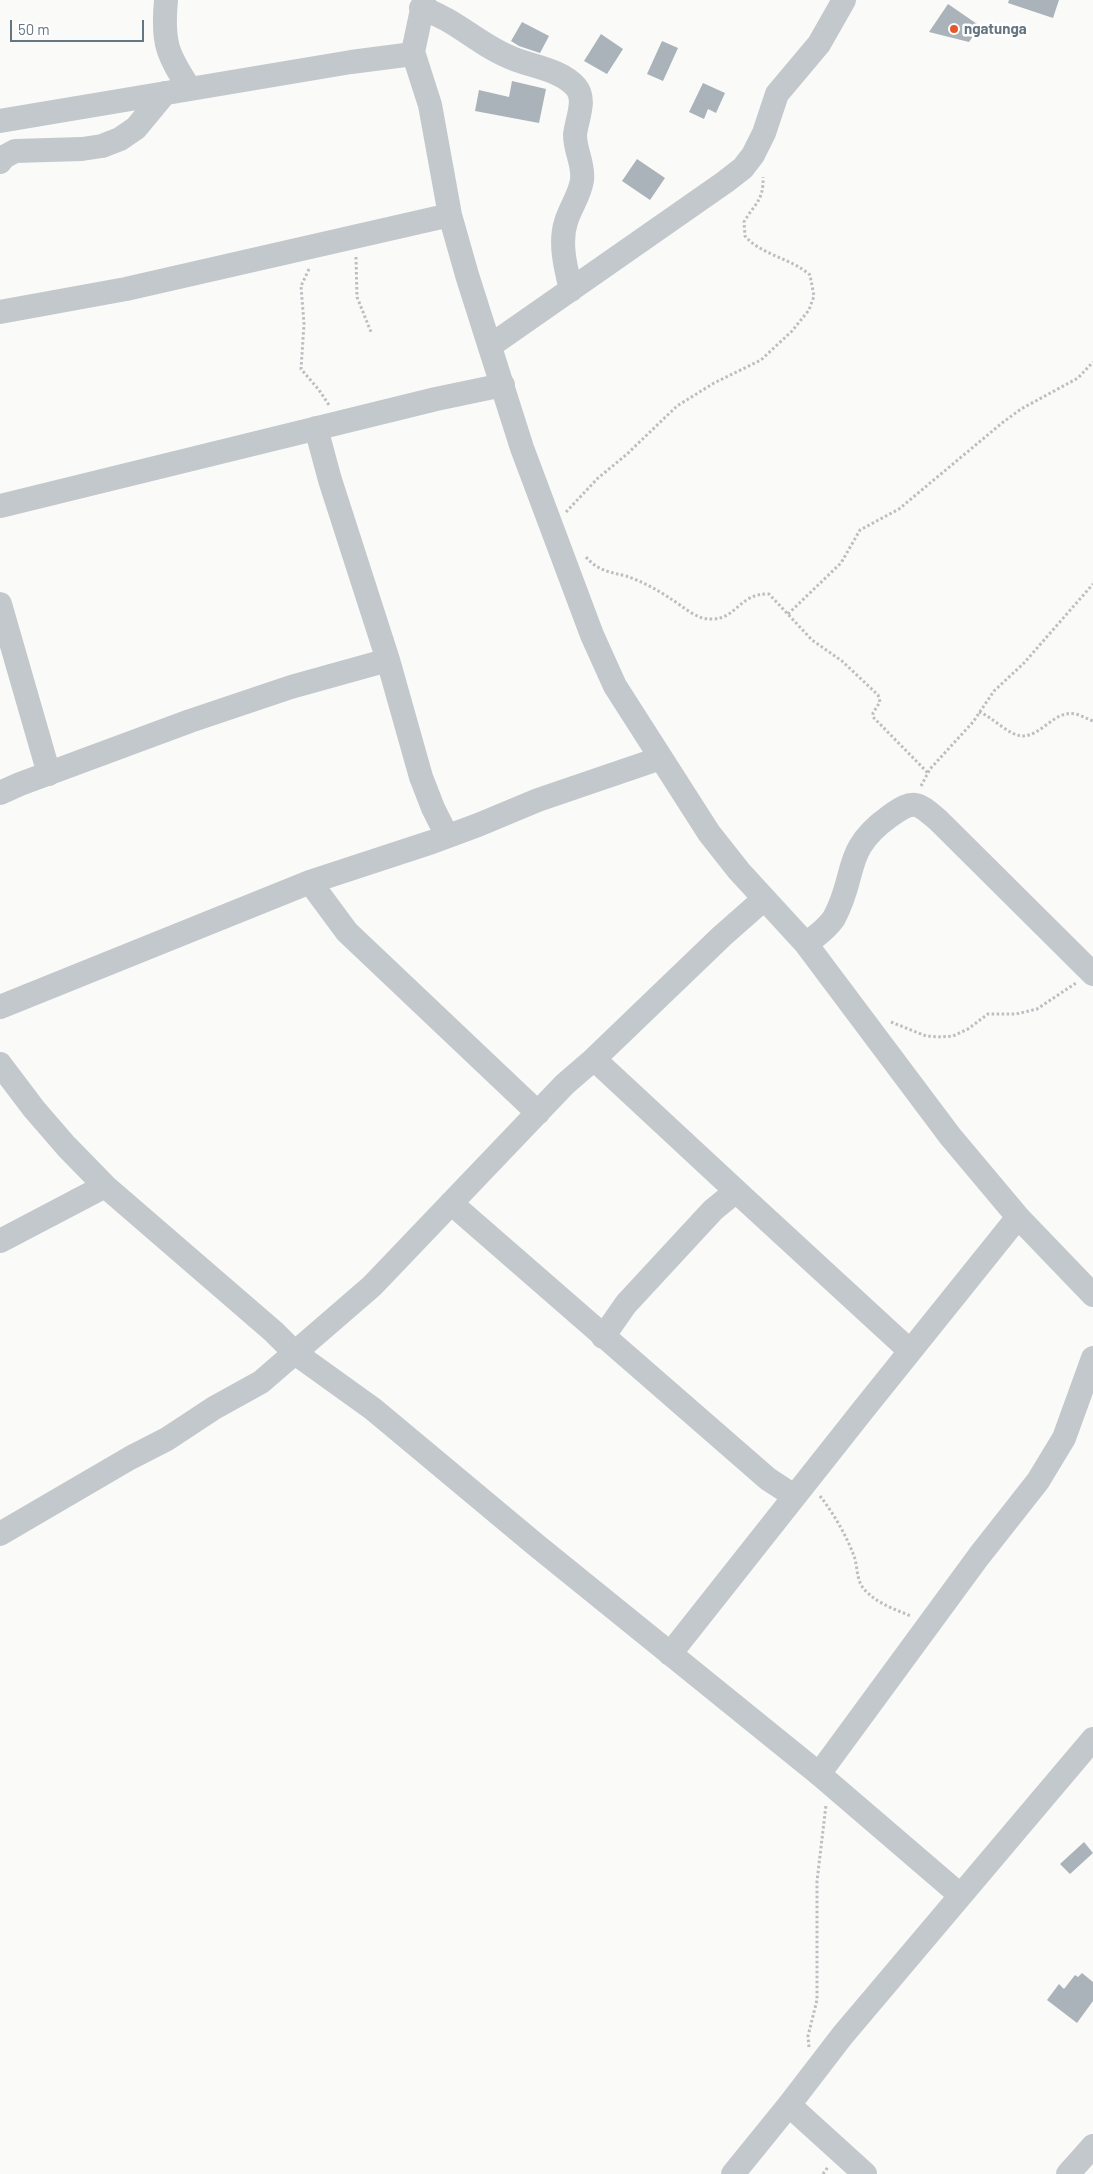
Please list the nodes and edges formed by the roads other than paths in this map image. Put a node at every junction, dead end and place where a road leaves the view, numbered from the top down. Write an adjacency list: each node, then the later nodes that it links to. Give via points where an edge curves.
1 (166, 0): 5 (street, via 163,27 166,44 172,62)
2 (844, 0): 10 (street, via 819,44 778,94 756,149 736,174)
3 (423, 4): 4 (street); 10 (street, via 503,55 558,75 579,92 575,138 583,169 582,182 564,231)
4 (413, 54): 5 (street); 9 (street, via 430,105)
5 (190, 89): 6 (street)
6 (165, 93): 7 (street); 8 (street, via 136,128 120,139 82,149 15,151)
7 (0, 121)
8 (0, 162)
9 (450, 214): 11 (street, via 126,289); 12 (street)
10 (571, 290): 12 (street)
11 (0, 312)
12 (490, 346): 13 (street)
13 (503, 386): 14 (street); 18 (street, via 522,448 592,635 615,686)
14 (326, 426): 15 (street); 17 (street, via 332,488)
15 (1, 505)
16 (0, 604): 19 (street)
17 (388, 660): 19 (street, via 291,687); 21 (street, via 421,777)
18 (661, 758): 21 (street, via 538,800); 23 (street, via 709,833)
19 (49, 774): 20 (street)
20 (0, 793)
21 (448, 836): 22 (street)
22 (310, 882): 26 (street); 29 (street, via 346,932)
23 (764, 899): 24 (street); 27 (street)
24 (806, 944): 25 (street, via 826,929 834,917 860,844 881,822 915,803 938,820); 33 (street, via 950,1136)
25 (1092, 973)
26 (0, 1007)
27 (594, 1059): 29 (street); 31 (street)
28 (0, 1064): 30 (street, via 40,1116)
29 (538, 1113): 32 (street)
30 (105, 1186): 34 (street); 38 (street)
31 (735, 1192): 36 (street, via 713,1210 626,1304); 37 (street)
32 (451, 1203): 36 (street); 38 (street, via 372,1286)
33 (1018, 1217): 35 (street); 37 (street)
34 (0, 1241)
35 (1093, 1295)
36 (603, 1337): 40 (street, via 773,1482)
37 (910, 1351): 40 (street)
38 (295, 1353): 41 (street, via 261,1382 214,1408 167,1440); 42 (street, via 373,1409)
39 (1093, 1358): 45 (street, via 1056,1454)
40 (801, 1488): 42 (street)
41 (0, 1534)
42 (670, 1654): 45 (street)
43 (1093, 1739): 44 (street)
44 (1086, 1763): 46 (street)
45 (822, 1776): 46 (street)
46 (960, 1895): 47 (street, via 842,2036)
47 (790, 2106): 49 (street); 50 (street)
48 (1093, 2146): 51 (street)
49 (733, 2174)
50 (865, 2174)
51 (1068, 2174)

